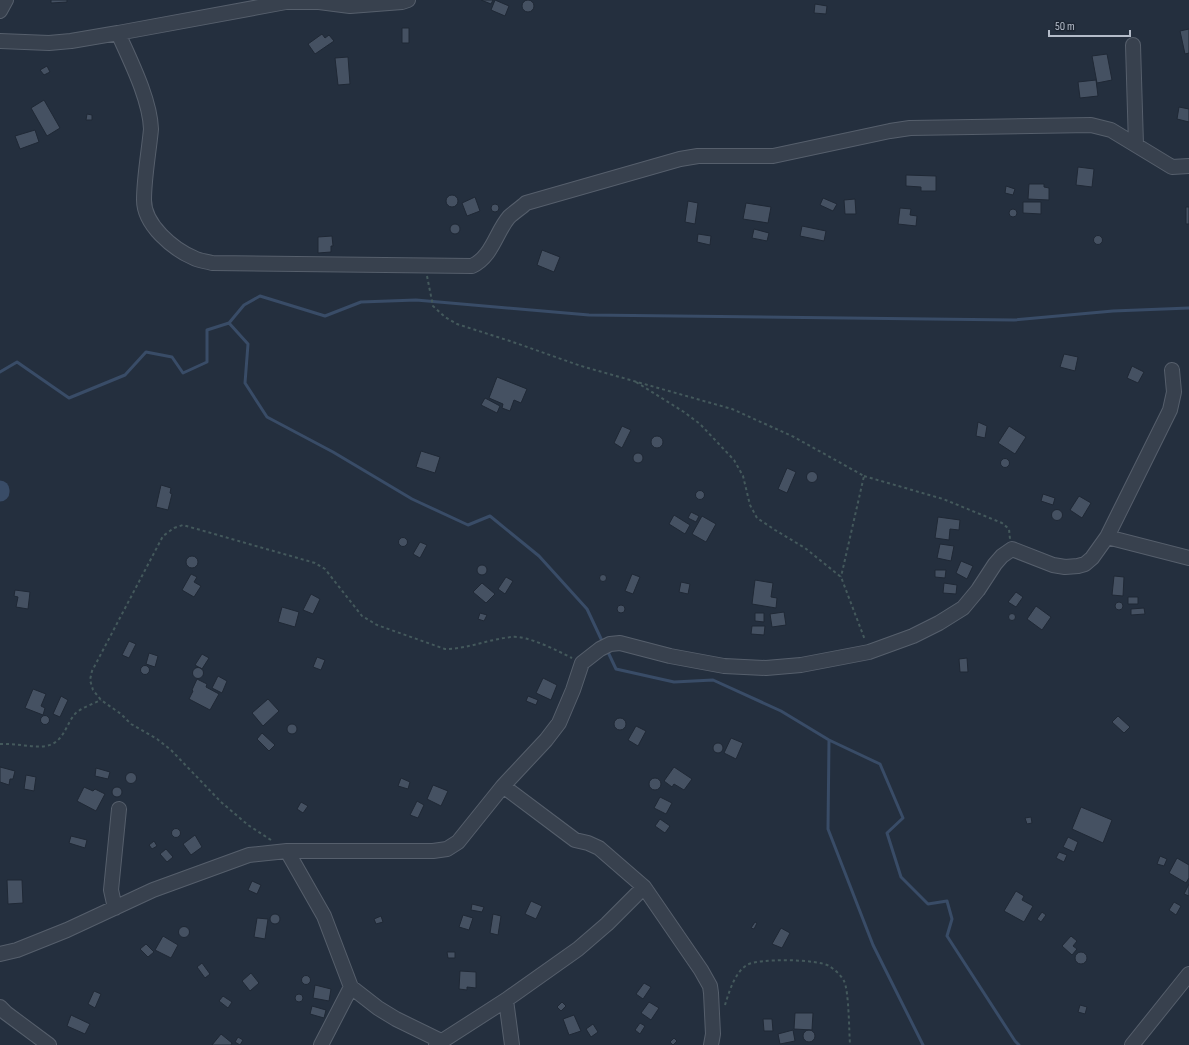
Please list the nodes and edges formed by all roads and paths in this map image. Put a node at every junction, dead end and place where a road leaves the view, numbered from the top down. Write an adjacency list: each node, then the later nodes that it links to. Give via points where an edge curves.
1 (6, 0): 3 (street)
2 (408, 0): 4 (street, via 350,6 286,2)
3 (0, 11)
4 (118, 33): 5 (street, via 49,43); 7 (street, via 136,74 151,119 144,201 150,221 176,249 195,259 212,263 472,266 487,254 509,217 526,203 680,159 698,156 773,156 910,128 1091,124 1111,130)
5 (0, 41)
6 (1133, 45): 7 (street)
7 (1136, 144): 8 (street, via 1172,167)
8 (1189, 166)
9 (429, 287): 11 (path, via 433,306 457,324)
10 (1172, 370): 13 (street, via 1174,392 1170,410)
11 (633, 381): 12 (path, via 732,409 794,436); 16 (path, via 684,412 734,460 743,476 750,505 757,518 805,548)
12 (864, 476): 14 (path, via 943,499 1002,523 1009,529); 16 (path)
13 (1107, 537): 14 (street, via 1092,558 1078,566 1053,565); 15 (street)
14 (1012, 549): 17 (street, via 995,564 963,608 913,636)
15 (1189, 558)
16 (841, 577): 17 (path)
17 (869, 652): 18 (street, via 800,665 766,668 724,666 610,644)
18 (582, 663): 19 (path, via 525,638 513,636 456,649 445,649 377,625 362,616 325,569 315,563 183,525 163,536 92,670 91,685); 21 (street, via 559,723)
19 (101, 700): 20 (path, via 75,715 57,742 46,746); 23 (path, via 131,724 171,750 221,802 248,825)
20 (0, 744)
21 (503, 786): 23 (street, via 458,842 447,849); 24 (street, via 575,840 599,848)
22 (119, 809): 25 (street, via 111,890)
23 (287, 851): 25 (street, via 249,854 153,890); 28 (street, via 324,916)
24 (644, 887): 29 (street, via 608,924 578,949); 36 (street, via 710,986 713,1034)
25 (115, 908): 26 (street, via 17,950)
26 (0, 954)
27 (1189, 974): 38 (street)
28 (351, 987): 32 (street, via 378,1008); 34 (street)
29 (506, 1000): 32 (street); 35 (street)
30 (0, 1007): 33 (street)
31 (724, 1007): 37 (path, via 739,972 746,965 757,961 814,962 828,965 838,973 847,992)
32 (438, 1043)
33 (49, 1045)
34 (321, 1045)
35 (512, 1045)
36 (711, 1045)
37 (850, 1045)
38 (1132, 1045)

